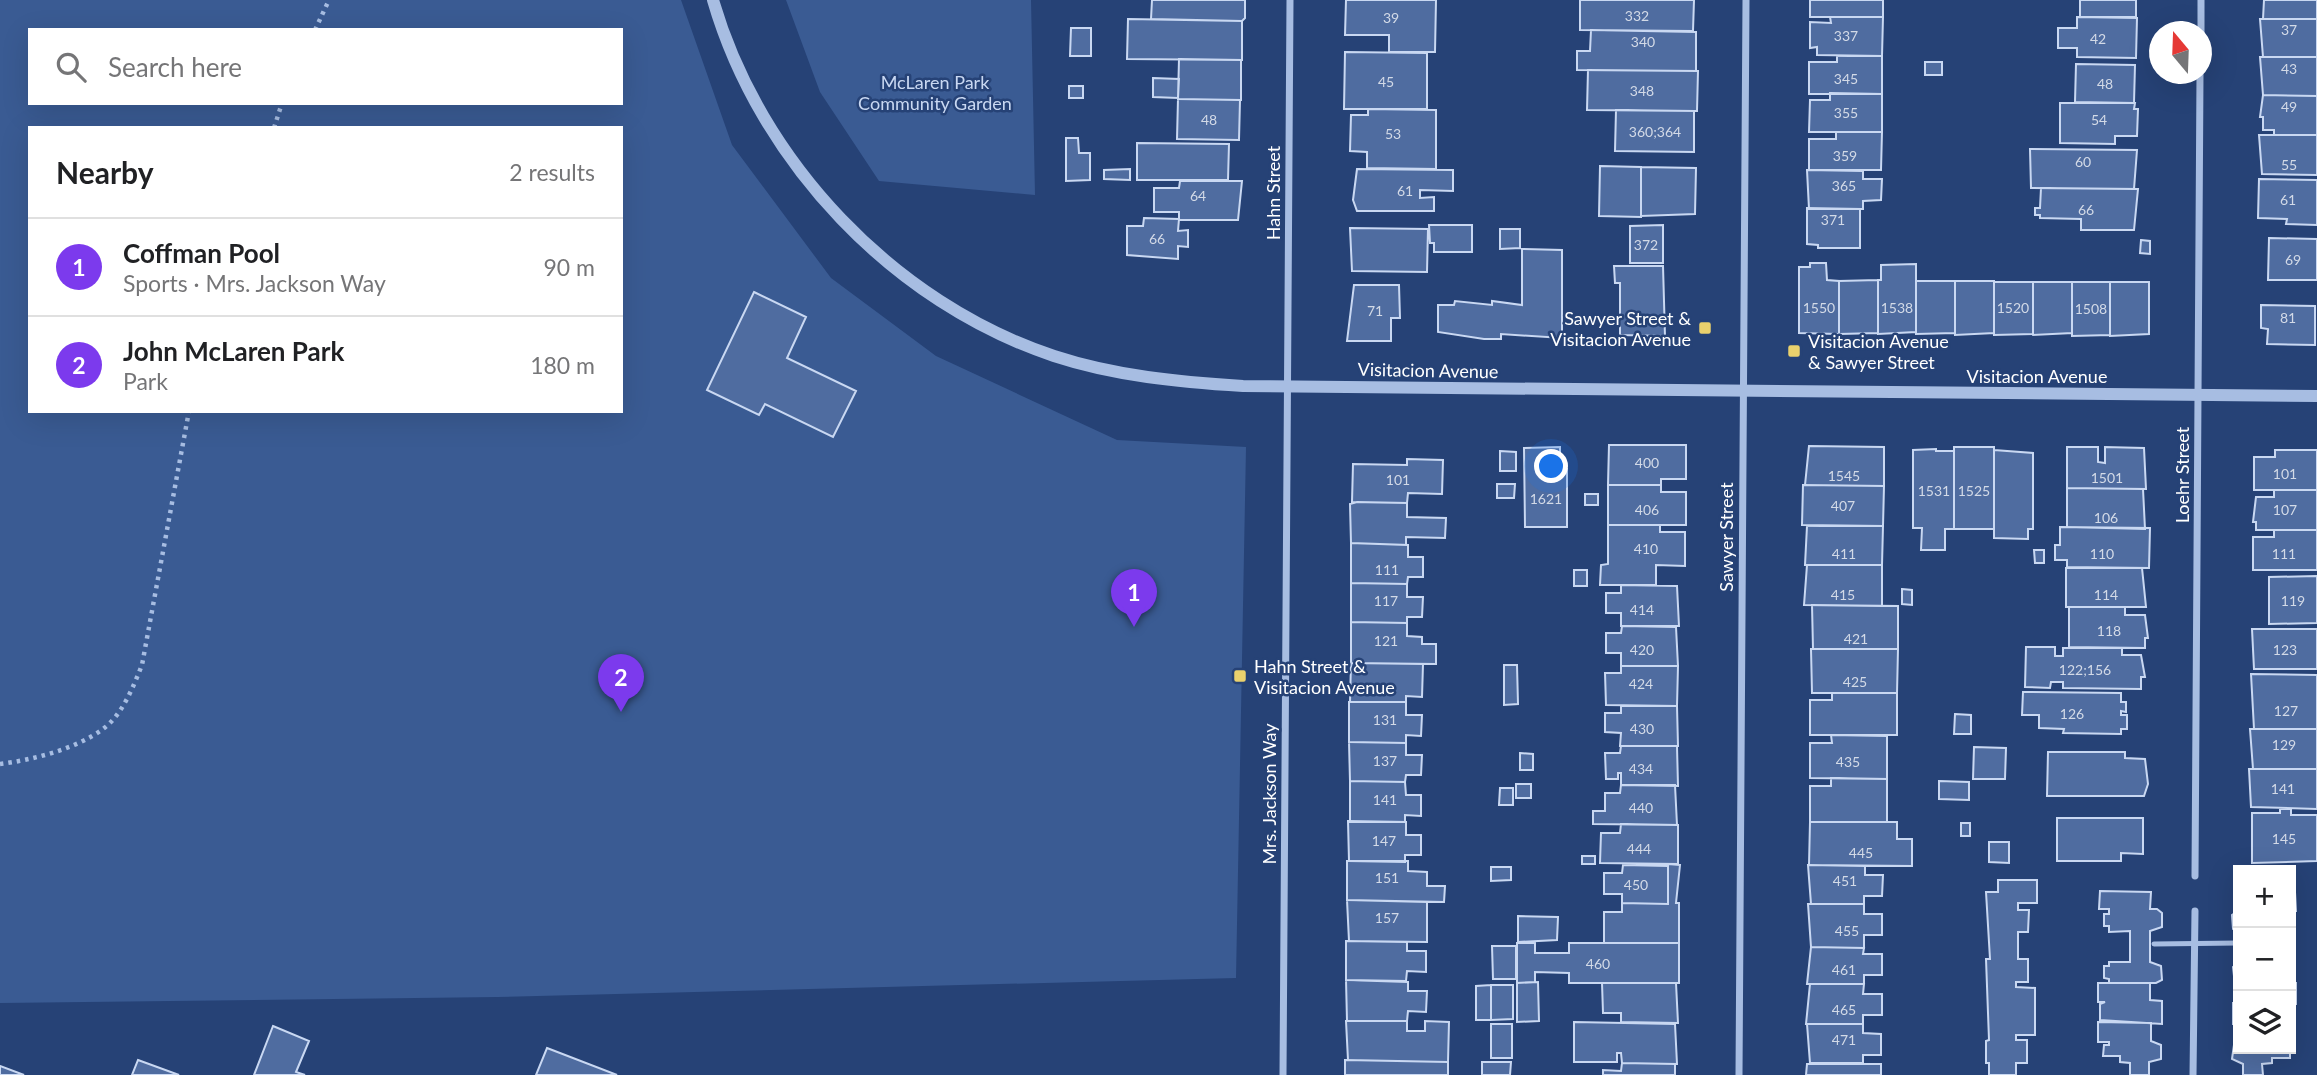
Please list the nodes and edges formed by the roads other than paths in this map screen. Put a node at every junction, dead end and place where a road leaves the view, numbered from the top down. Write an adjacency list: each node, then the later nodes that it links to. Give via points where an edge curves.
1 (713, 0): 7 (street, Visitacion Avenue, via 766,121 801,172 842,220 887,262 939,300 994,332 1054,356 1115,372 1182,382)
2 (1290, 0): 7 (street, Hahn Street)
3 (1746, 0): 8 (street, Sawyer Street)
4 (2201, 0): 5 (street)
5 (2201, 21)
6 (2200, 84): 9 (street, Loehr Street)
7 (1287, 387): 8 (street, Visitacion Avenue); 16 (street, Mrs. Jackson Way)
8 (1743, 392): 9 (street, Visitacion Avenue); 17 (street, Sawyer Street)
9 (2198, 396): 10 (street, Visitacion Avenue); 11 (street, Loehr Street)
10 (2317, 396)
11 (2195, 876)
12 (2195, 911): 15 (street)
13 (2233, 943): 15 (lane)
14 (2154, 944): 15 (lane)
15 (2194, 944): 18 (street)
16 (1283, 1075)
17 (1739, 1075)
18 (2193, 1075)

